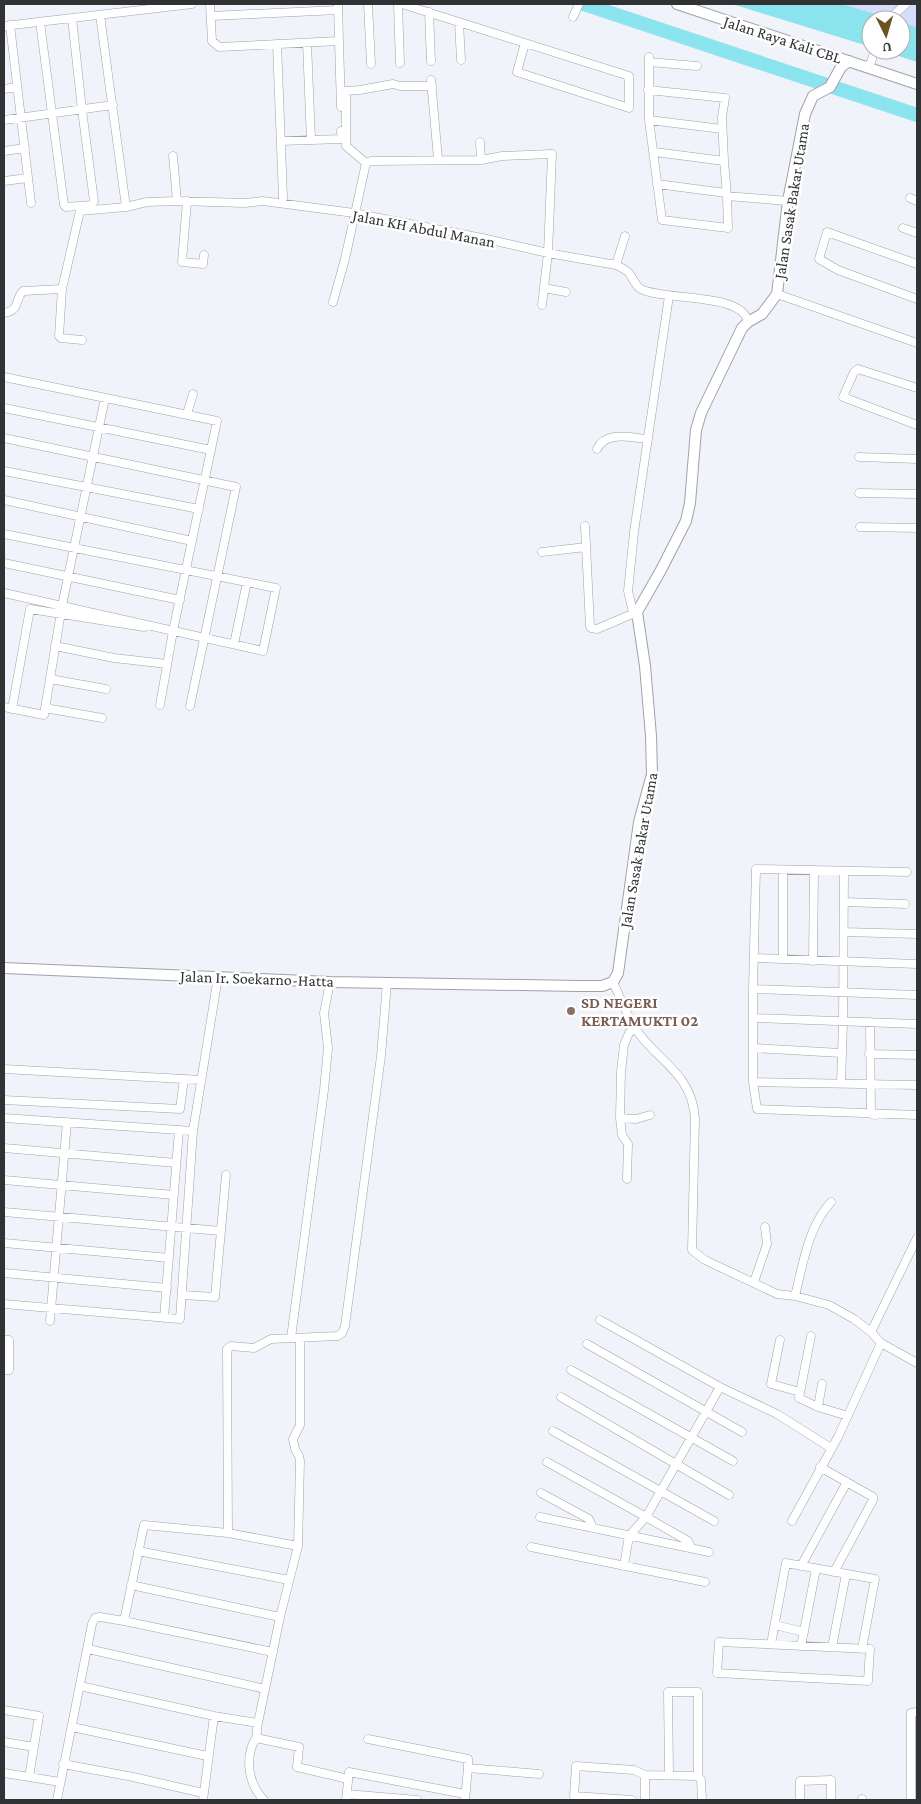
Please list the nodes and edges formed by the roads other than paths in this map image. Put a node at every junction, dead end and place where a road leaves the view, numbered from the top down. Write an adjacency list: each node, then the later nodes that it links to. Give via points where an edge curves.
1 (192, 4): 7 (street)
2 (210, 4): 12 (street)
3 (368, 4): 29 (street)
4 (400, 4): 10 (street); 28 (street)
5 (579, 4): 13 (street)
6 (677, 4): 27 (main road, Jalan Raya Kali CBL)
7 (174, 5): 8 (street)
8 (141, 7): 11 (street)
9 (338, 7): 12 (street); 18 (street)
10 (429, 12): 16 (street); 26 (street)
11 (100, 15): 14 (street); 36 (street)
12 (211, 16): 21 (street, via 212,41 219,47)
13 (573, 17)
14 (72, 18): 15 (street); 37 (street)
15 (40, 22): 17 (street); 38 (street)
16 (460, 22): 20 (street); 24 (street)
17 (7, 25): 22 (street)
18 (339, 41): 19 (street); 43 (street, via 342,139)
19 (307, 43): 21 (street); 43 (street)
20 (525, 43): 20 (street, via 517,72 628,108 629,76)
21 (277, 44): 44 (street)
22 (13, 57): 23 (street); 33 (street)
23 (4, 58)
24 (461, 60)
25 (871, 60): 30 (street)
26 (431, 61)
27 (849, 61): 30 (main road, Jalan Raya Kali CBL); 61 (main road, Jalan Sasak Bakar Utama, via 841,67 830,87 813,96 805,114)
28 (400, 63)
29 (371, 64)
30 (869, 65): 32 (main road, Jalan Raya Kali CBL)
31 (697, 66): 35 (street, via 649,60)
32 (917, 84)
33 (17, 87): 34 (street); 39 (street)
34 (4, 89)
35 (648, 90): 41 (street); 42 (street, via 725,98)
36 (112, 105): 37 (street); 63 (street)
37 (82, 110): 38 (street); 38 (street, via 94,201 92,205 66,207)
38 (52, 112): 39 (street)
39 (22, 118): 40 (street); 46 (street)
40 (4, 120)
41 (649, 120): 42 (street); 48 (street)
42 (722, 129): 52 (street)
43 (311, 140): 44 (street)
44 (281, 141): 58 (street)
45 (480, 142): 51 (street)
46 (24, 148): 47 (street); 54 (street)
47 (4, 151)
48 (654, 152): 52 (street); 56 (street)
49 (173, 156): 59 (street)
50 (438, 159): 51 (street); 53 (street); 53 (street, via 432,83 393,84 346,91 346,146)
51 (482, 160): 68 (street, via 552,154)
52 (724, 161): 57 (street)
53 (366, 163): 64 (street)
54 (28, 178): 55 (street); 62 (street)
55 (4, 181)
56 (657, 184): 57 (street); 57 (street, via 662,220 728,228)
57 (727, 194): 61 (street)
58 (283, 198)
59 (177, 201): 60 (street, Jalan KH Abdul Manan); 63 (street, Jalan KH Abdul Manan, via 146,202)
60 (187, 201): 64 (street, Jalan KH Abdul Manan, via 263,201); 70 (street)
61 (788, 201): 77 (main road, Jalan Sasak Bakar Utama)
62 (31, 203)
63 (126, 207): 75 (street, Jalan KH Abdul Manan, via 80,211)
64 (354, 214): 68 (street, Jalan KH Abdul Manan); 80 (street)
65 (903, 228): 66 (street)
66 (917, 233)
67 (625, 236): 72 (street)
68 (548, 253): 72 (street, Jalan KH Abdul Manan); 74 (street)
69 (204, 255): 70 (street, via 203,264)
70 (182, 262): 73 (street)
71 (917, 264): 79 (street, via 827,232 818,259 838,270)
72 (616, 265): 78 (street, via 625,270 641,289)
73 (181, 271)
74 (544, 288): 76 (street); 81 (street)
75 (62, 289): 82 (street, via 23,291 17,306); 84 (street, via 59,336)
76 (566, 292)
77 (777, 294): 83 (main road, Jalan Sasak Bakar Utama, via 762,314); 85 (street)
78 (669, 296): 83 (street, via 732,305); 95 (street)
79 (917, 299)
80 (333, 302)
81 (542, 305)
82 (4, 312)
83 (751, 320): 126 (main road, Jalan Sasak Bakar Utama, via 742,328 701,413 696,430 686,520)
84 (82, 340)
85 (917, 343)
86 (4, 377): 89 (street)
87 (917, 388): 92 (street, via 858,369 843,397)
88 (192, 394): 91 (street)
89 (105, 398): 91 (street); 93 (street)
90 (4, 408): 93 (street)
91 (187, 414): 97 (street, via 217,422)
92 (917, 425)
93 (99, 428): 97 (street); 99 (street)
94 (4, 438): 99 (street)
95 (648, 439): 96 (street, via 608,437); 126 (street, via 628,591)
96 (597, 449)
97 (211, 450): 102 (street)
98 (859, 457): 100 (street)
99 (93, 458): 102 (street); 103 (street)
100 (917, 459)
101 (4, 470): 103 (street)
102 (205, 481): 107 (street); 120 (street, via 236,487)
103 (87, 488): 107 (street); 108 (street)
104 (860, 493): 105 (street)
105 (917, 494)
106 (4, 500): 108 (street)
107 (199, 509): 113 (street)
108 (81, 516): 113 (street); 115 (street)
109 (585, 526): 114 (street)
110 (860, 527): 111 (street)
111 (917, 528)
112 (4, 534): 115 (street)
113 (192, 541): 118 (street)
114 (586, 547): 116 (street); 126 (street, via 591,628)
115 (74, 549): 118 (street); 119 (street)
116 (542, 552)
117 (4, 563): 119 (street)
118 (186, 570): 120 (street); 123 (street)
119 (68, 576): 123 (street); 124 (street)
120 (217, 576): 121 (street); 128 (street)
121 (247, 582): 129 (street); 129 (street, via 276,588 263,650)
122 (4, 592): 124 (street)
123 (180, 600): 127 (street)
124 (62, 606): 125 (street); 127 (street)
125 (61, 615): 127 (street); 130 (street); 136 (street, via 30,609)
126 (637, 616): 155 (main road, Jalan Sasak Bakar Utama, via 642,637 652,774 639,822 618,973)
127 (173, 631): 128 (street); 131 (street)
128 (204, 638): 129 (street); 135 (street)
129 (234, 644)
130 (55, 646): 131 (street); 132 (street)
131 (167, 664): 134 (street)
132 (50, 679): 133 (street); 137 (street)
133 (106, 689)
134 (160, 705)
135 (190, 706)
136 (8, 708): 137 (street, via 44,715)
137 (45, 708): 138 (street)
138 (102, 718)
139 (783, 870): 140 (street); 147 (street, via 756,869); 148 (street)
140 (814, 870): 141 (street); 149 (street)
141 (844, 871): 142 (street); 143 (street)
142 (907, 872)
143 (844, 902): 144 (street); 145 (street)
144 (905, 904)
145 (844, 932): 146 (street); 150 (street)
146 (917, 934)
147 (754, 958): 148 (street); 157 (street)
148 (783, 959): 149 (street)
149 (813, 961): 150 (street)
150 (844, 962): 151 (street); 158 (street)
151 (917, 964)
152 (4, 968): 153 (main road, Jalan Ir. Soekarno-Hatta)
153 (218, 976): 154 (main road, Jalan Ir. Soekarno-Hatta); 171 (street)
154 (330, 982): 156 (main road, Jalan Ir. Soekarno-Hatta); 218 (street, via 324,1013 328,1048 324,1090)
155 (613, 982): 156 (main road, Jalan Ir. Soekarno-Hatta, via 602,986); 164 (street)
156 (387, 983): 219 (street, via 381,1056 346,1326 338,1336)
157 (752, 989): 158 (street); 160 (street)
158 (843, 993): 159 (street); 161 (street)
159 (917, 995)
160 (753, 1018): 161 (street); 165 (street)
161 (843, 1022): 162 (street); 166 (street)
162 (870, 1022): 163 (street); 167 (street)
163 (917, 1024)
164 (635, 1028): 181 (street, via 629,1032 624,1045); 207 (street, via 685,1084 692,1100 695,1119 692,1250 705,1260)
165 (753, 1048): 166 (street); 172 (street)
166 (842, 1053): 173 (street)
167 (869, 1054): 168 (street); 174 (street)
168 (917, 1055)
169 (4, 1069): 170 (street)
170 (184, 1079): 171 (street); 176 (street, via 180,1109)
171 (201, 1080): 185 (street)
172 (753, 1082): 173 (street); 177 (street, via 757,1109)
173 (841, 1083): 174 (street)
174 (870, 1083): 175 (street); 177 (street)
175 (917, 1085)
176 (4, 1100)
177 (871, 1114): 179 (street); 182 (street)
178 (650, 1115): 181 (street, via 636,1119)
179 (917, 1115)
180 (4, 1118): 183 (street)
181 (620, 1118): 190 (street, via 622,1135 628,1144)
182 (917, 1120)
183 (67, 1122): 184 (street); 187 (street)
184 (179, 1130): 185 (street); 188 (street)
185 (193, 1131): 199 (street)
186 (4, 1148): 187 (street)
187 (64, 1154): 188 (street); 192 (street)
188 (176, 1164): 193 (street)
189 (226, 1175): 200 (street)
190 (628, 1179)
191 (4, 1180): 192 (street)
192 (62, 1185): 193 (street); 196 (street)
193 (174, 1195): 197 (street)
194 (831, 1202): 210 (street, via 815,1225)
195 (4, 1212): 196 (street)
196 (59, 1217): 197 (street); 203 (street)
197 (171, 1226): 199 (street); 204 (street)
198 (765, 1227): 207 (street, via 767,1244)
199 (186, 1228): 200 (street); 209 (street)
200 (221, 1231): 209 (street, via 215,1298)
201 (917, 1238): 216 (street)
202 (4, 1243): 203 (street)
203 (56, 1248): 204 (street); 206 (street)
204 (169, 1258): 208 (street)
205 (4, 1273): 206 (street)
206 (54, 1278): 208 (street); 212 (street)
207 (754, 1282): 210 (street, via 777,1294)
208 (166, 1288): 213 (street)
209 (182, 1295): 213 (street, via 180,1319)
210 (795, 1296): 216 (street, via 829,1305)
211 (4, 1304): 212 (street)
212 (51, 1308): 213 (street); 215 (street)
213 (164, 1318)
214 (600, 1320): 228 (street)
215 (50, 1321)
216 (871, 1332): 222 (street)
217 (811, 1336): 229 (street)
218 (291, 1338): 219 (street); 251 (street, via 271,1339 254,1348 234,1346 227,1349)
219 (300, 1338): 253 (street, via 300,1425 293,1439 300,1461)
220 (4, 1340): 225 (street, via 9,1340 9,1370)
221 (780, 1340): 229 (street, via 771,1384)
222 (881, 1343): 224 (street); 233 (street)
223 (587, 1344): 232 (street)
224 (917, 1363)
225 (4, 1370)
226 (571, 1370): 236 (street)
227 (822, 1384): 231 (street)
228 (720, 1387): 232 (street); 237 (street, via 777,1414)
229 (800, 1392): 231 (street, via 799,1398)
230 (561, 1397): 240 (street)
231 (818, 1407): 233 (street)
232 (706, 1412): 235 (street); 236 (street)
233 (848, 1416): 237 (street)
234 (553, 1431): 243 (street)
235 (742, 1432)
236 (692, 1437): 238 (street); 240 (street)
237 (831, 1448): 241 (street)
238 (733, 1461)
239 (547, 1462): 247 (street)
240 (676, 1464): 243 (street); 245 (street)
241 (820, 1468): 242 (street); 248 (street)
242 (847, 1482): 259 (street); 261 (street, via 873,1500)
243 (660, 1490): 247 (street); 249 (street)
244 (541, 1493): 250 (street, via 589,1519)
245 (729, 1495)
246 (540, 1517): 250 (street)
247 (646, 1517): 252 (street); 255 (street, via 688,1541)
248 (792, 1521)
249 (714, 1522)
250 (593, 1528): 252 (street)
251 (228, 1533): 253 (street); 256 (street, via 144,1526)
252 (629, 1536): 255 (street); 258 (street)
253 (298, 1546): 263 (street)
254 (531, 1547): 258 (street)
255 (691, 1547): 257 (street)
256 (138, 1551): 263 (street); 265 (street)
257 (709, 1552)
258 (624, 1566): 264 (street)
259 (802, 1566): 260 (street); 268 (street, via 786,1563)
260 (816, 1569): 261 (street); 269 (street)
261 (834, 1572): 262 (street)
262 (846, 1574): 272 (street); 274 (street, via 875,1579)
263 (289, 1580): 266 (street)
264 (705, 1582)
265 (131, 1585): 266 (street); 267 (street)
266 (280, 1617): 275 (street)
267 (124, 1621): 273 (street, via 94,1619); 275 (street)
268 (775, 1625): 269 (street); 270 (street)
269 (804, 1632): 271 (street)
270 (771, 1644): 271 (street); 274 (street, via 719,1642 718,1673 868,1681 870,1649)
271 (802, 1646): 272 (street)
272 (832, 1647): 274 (street)
273 (88, 1649): 276 (street); 277 (street)
274 (862, 1649)
275 (273, 1652): 277 (street)
276 (80, 1686): 280 (street); 282 (street)
277 (265, 1689): 281 (street)
278 (4, 1710): 286 (street, via 39,1716)
279 (917, 1712): 309 (street, via 911,1713)
280 (214, 1716): 281 (street); 287 (street)
281 (258, 1723): 283 (street)
282 (72, 1728): 287 (street); 288 (street)
283 (256, 1738): 296 (street, via 299,1747 296,1767); 302 (street, via 251,1746 250,1771 252,1783)
284 (368, 1739): 289 (street, via 468,1758)
285 (4, 1742): 286 (street)
286 (34, 1747): 295 (street)
287 (208, 1756): 298 (street)
288 (64, 1764): 297 (street); 298 (street, via 133,1777)
289 (468, 1768): 291 (street); 300 (street)
290 (4, 1773): 295 (street)
291 (539, 1774)
292 (645, 1774): 293 (street); 304 (street, via 634,1770 576,1766 574,1796); 305 (street)
293 (669, 1775): 294 (street); 294 (street, via 668,1692 698,1692)
294 (698, 1776): 306 (street)
295 (29, 1777): 297 (street)
296 (348, 1779): 299 (street); 300 (street, via 349,1772)
297 (60, 1782): 301 (street)
298 (203, 1797)
299 (346, 1797): 303 (street)
300 (465, 1797)
301 (59, 1800)
302 (264, 1800)
303 (417, 1800)
304 (632, 1800)
305 (645, 1800)
306 (702, 1800)
307 (800, 1800): 308 (street, via 800,1780 831,1780)
308 (831, 1800)
309 (912, 1800)

